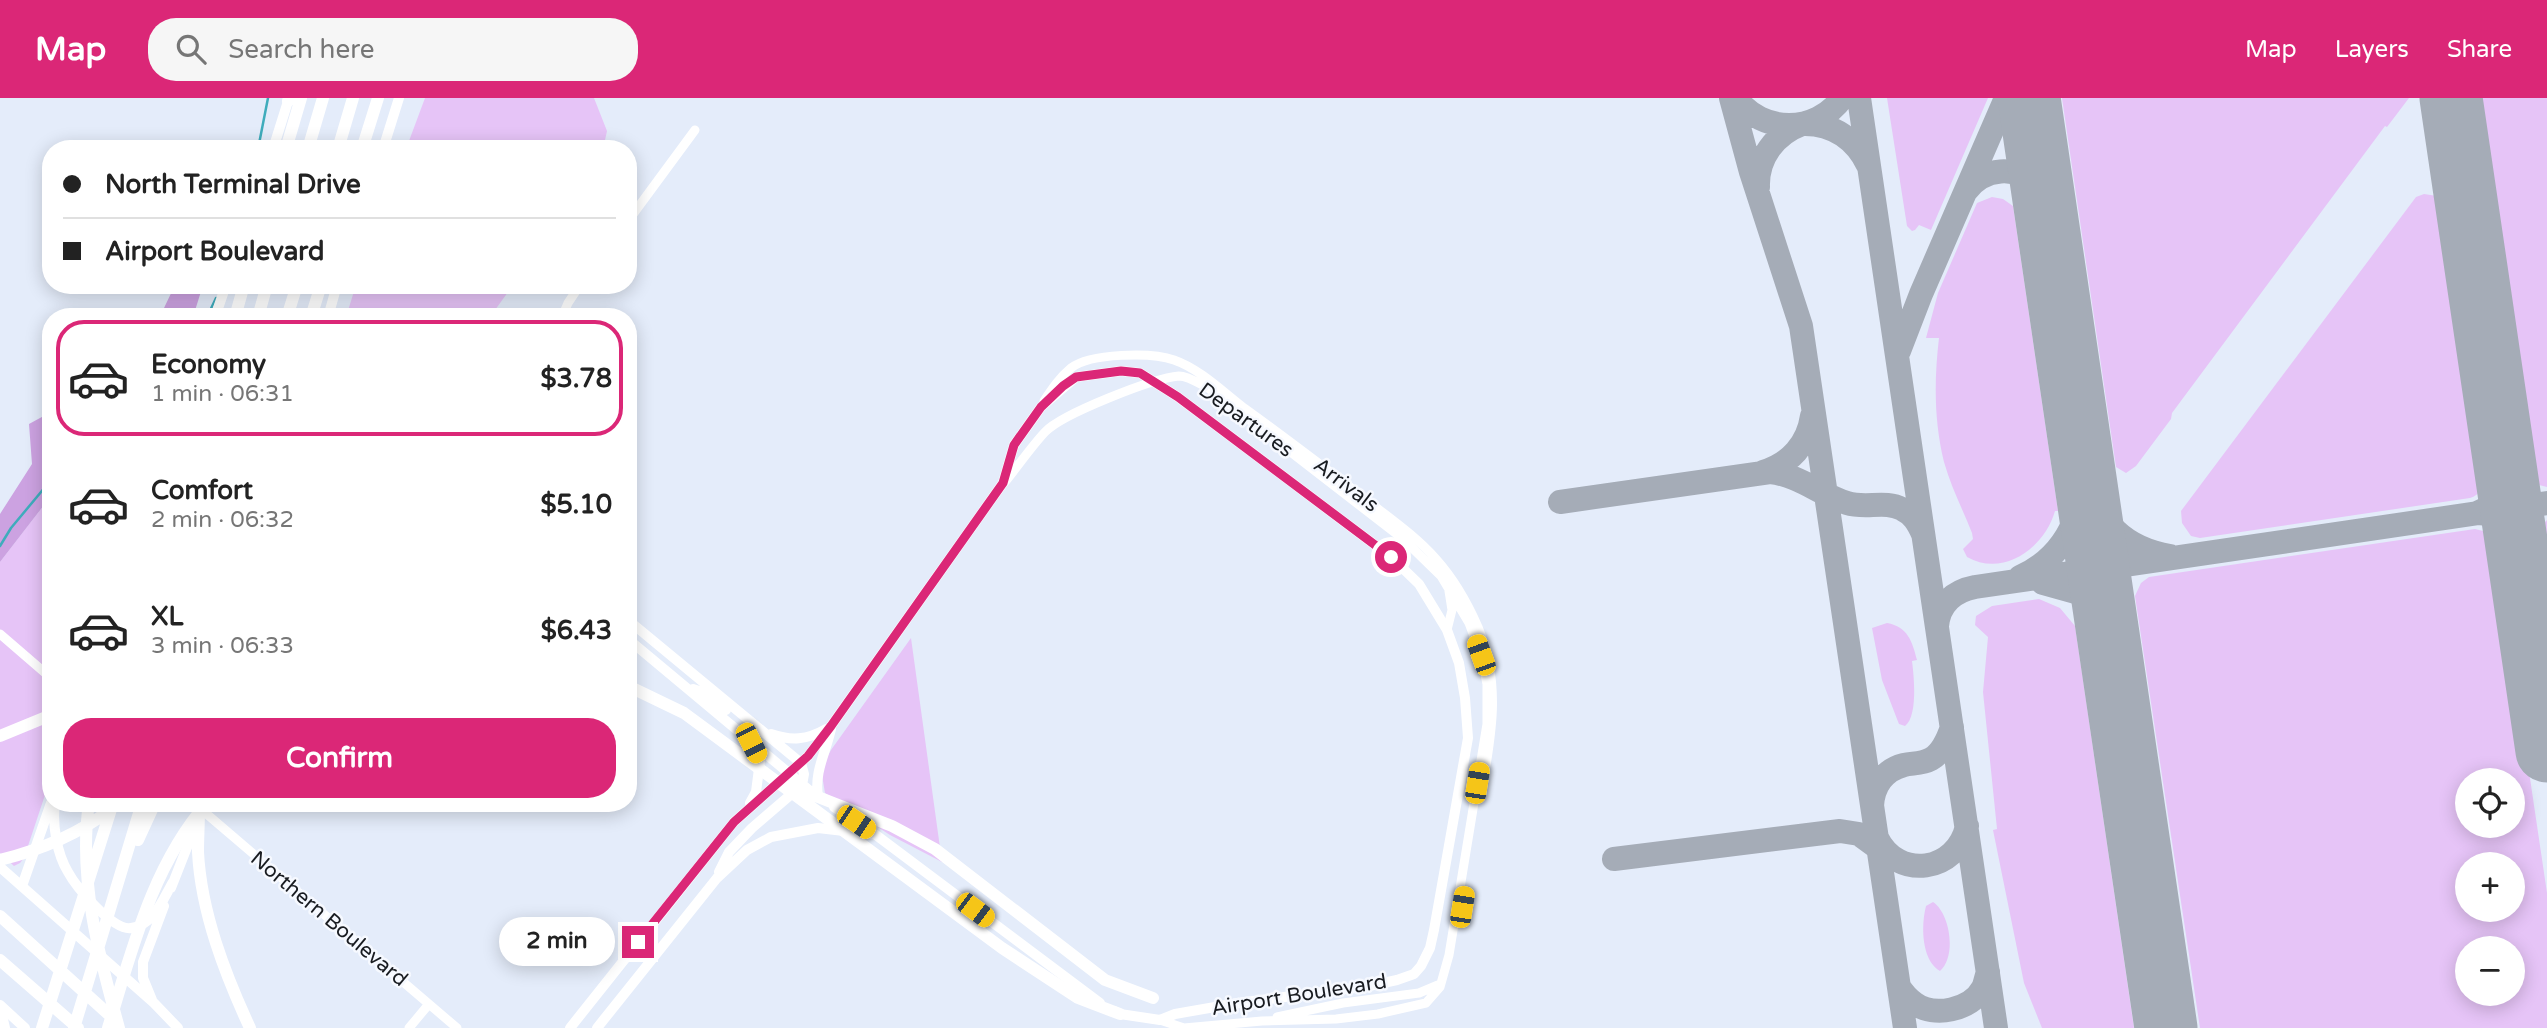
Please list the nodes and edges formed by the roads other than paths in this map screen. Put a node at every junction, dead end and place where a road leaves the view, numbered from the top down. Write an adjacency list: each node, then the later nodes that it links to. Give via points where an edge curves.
1 (323, 98): 9 (highway)
2 (353, 98): 10 (highway)
3 (378, 98): 11 (highway)
4 (399, 98): 12 (main road)
5 (292, 99): 7 (main road); 8 (highway)
6 (695, 130): 13 (street)
7 (276, 140)
8 (287, 140)
9 (311, 140)
10 (341, 140)
11 (365, 140)
12 (386, 140)
13 (637, 209)
14 (1041, 407): 15 (main road, Airport Boulevard, via 1014,445); 16 (street, Arrivals, via 1072,367 1094,358 1173,359 1258,418); 18 (main road, Airport Boulevard, via 1076,377 1140,373 1391,557 1419,584)
15 (1003, 483): 26 (main road, Airport Boulevard); 62 (street, Departures, via 1046,430 1067,417 1182,376 1208,388 1403,538 1441,576 1469,623 1487,684 1486,724 1440,987 1426,1003 1378,1014)
16 (1436, 559): 18 (street, via 1449,589 1452,610); 62 (street, Arrivals, via 1477,626 1494,698 1450,974 1419,993)
17 (637, 627): 24 (main road)
18 (1447, 631): 61 (main road, Airport Boulevard, via 1465,698 1468,738 1434,930 1421,966 1414,974 1369,986 1238,1003)
19 (0, 634): 21 (street)
20 (637, 647): 22 (main road)
21 (42, 670)
22 (681, 684): 24 (main road, via 702,692 738,719); 29 (main road)
23 (637, 690): 32 (highway, via 684,713)
24 (744, 716): 27 (main road)
25 (42, 719): 28 (highway)
26 (831, 726): 27 (main road, via 815,735 788,740); 30 (main road, Airport Boulevard); 34 (main road, via 816,781)
27 (764, 732): 30 (main road)
28 (0, 736)
29 (751, 743): 31 (main road); 46 (main road, via 760,760 759,775 756,792)
30 (801, 763): 31 (main road); 33 (main road)
31 (788, 774): 33 (main road); 46 (main road)
32 (771, 778): 56 (highway, via 892,826 950,859 1105,980); 60 (highway, via 1078,998)
33 (802, 785): 34 (main road); 50 (main road, via 729,852)
34 (818, 796): 47 (main road)
35 (50, 812): 53 (main road)
36 (54, 812): 52 (main road, via 68,873 102,914 122,928 151,919)
37 (89, 812): 68 (highway, via 86,868 92,915)
38 (107, 812): 48 (highway, via 61,840)
39 (110, 812): 65 (highway)
40 (139, 812): 51 (highway)
41 (151, 812): 51 (highway)
42 (198, 812): 67 (highway, via 158,880)
43 (200, 812): 52 (main road)
44 (202, 812): 70 (highway, via 198,853 203,888 215,937)
45 (211, 812): 58 (street, Northern Boulevard)
46 (744, 812): 73 (main road)
47 (876, 835): 50 (main road, via 818,828 771,837 747,850); 60 (main road, via 1084,993)
48 (0, 859)
49 (0, 867): 53 (main road)
50 (717, 878): 74 (main road)
51 (120, 880): 66 (highway)
52 (173, 881): 57 (main road, via 143,962)
53 (22, 886): 57 (main road)
54 (0, 916): 68 (highway)
55 (0, 960): 66 (highway)
56 (1153, 998)
57 (154, 1003): 69 (main road)
58 (429, 1004): 71 (street); 72 (street, Northern Boulevard)
59 (2, 1009): 63 (highway); 64 (main road)
60 (1120, 1014): 61 (main road)
61 (1160, 1020): 62 (street, via 1184,1028)
62 (1262, 1020)
63 (2, 1027)
64 (25, 1028)
65 (42, 1028)
66 (76, 1028)
67 (108, 1028)
68 (121, 1028)
69 (178, 1028)
70 (250, 1028)
71 (409, 1028)
72 (457, 1028)
73 (570, 1028)
74 (597, 1028)

